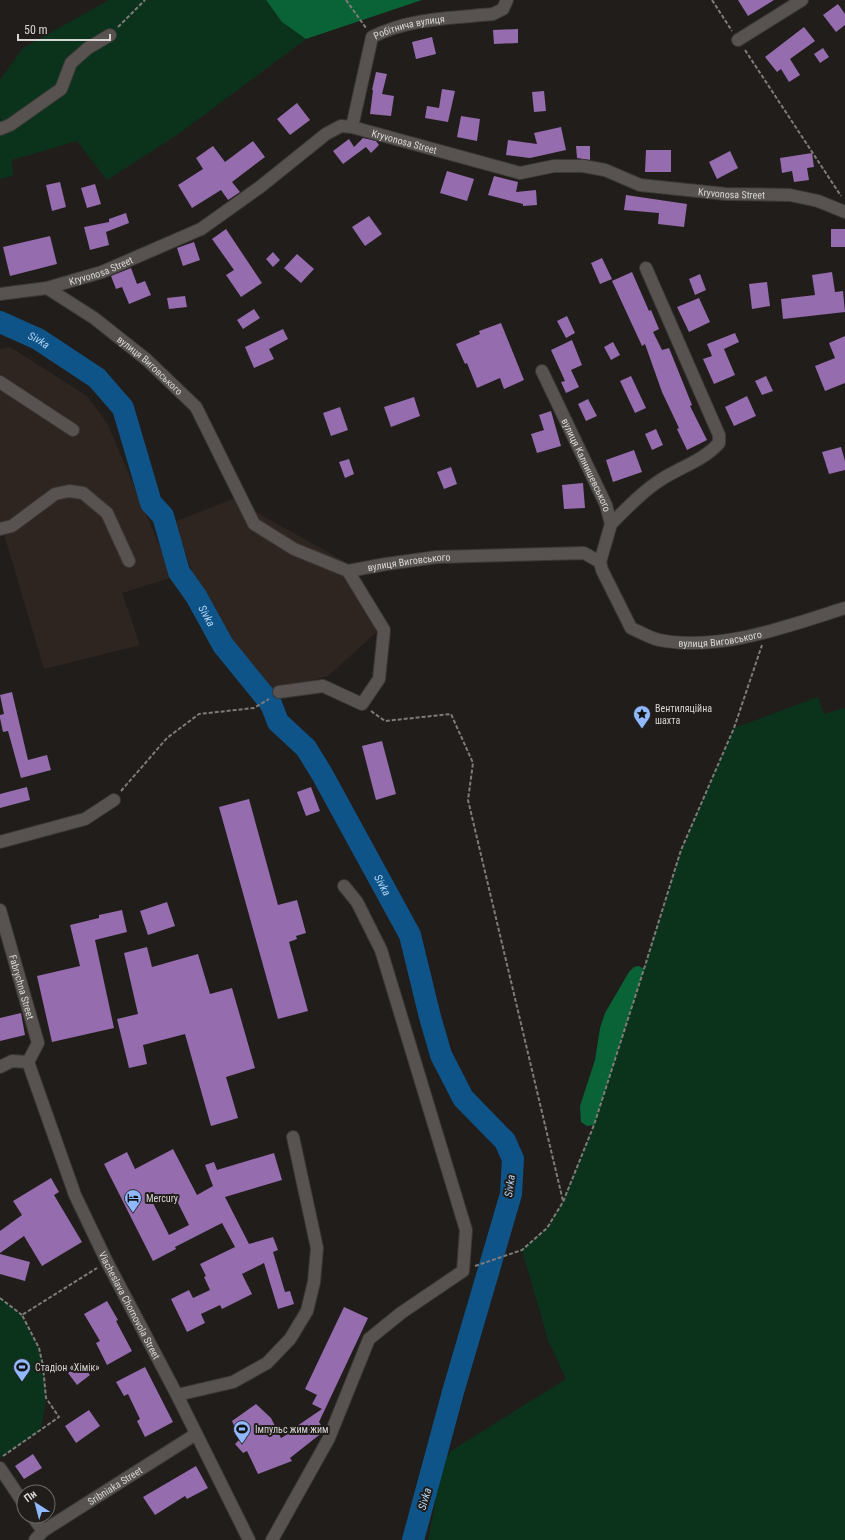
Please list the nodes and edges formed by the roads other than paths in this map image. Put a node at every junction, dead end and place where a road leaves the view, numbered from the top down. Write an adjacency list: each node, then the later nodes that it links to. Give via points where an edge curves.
1 (507, 0): 5 (street, Робітнича вулиця, via 503,9 493,14 408,24 372,37)
2 (802, 0): 4 (street)
3 (110, 35): 6 (street, via 88,48 71,63 61,89 10,125)
4 (738, 40)
5 (352, 127): 7 (street, Kryvonosa Street, via 520,173 554,166 583,166 604,170 640,185 726,194 790,195 818,201); 9 (street, Kryvonosa Street, via 341,126 326,134 260,187 201,229 102,272)
6 (0, 129)
7 (845, 212)
8 (646, 268): 14 (street, via 719,435 719,443 712,452 661,480 630,504)
9 (47, 288): 10 (street, Kryvonosa Street); 18 (street, вулиця Виговського, via 100,322 147,360 196,407 254,524 294,549)
10 (0, 294)
11 (542, 371): 14 (street, вулиця Калнишевського, via 606,505)
12 (0, 382): 13 (street)
13 (73, 430)
14 (611, 524): 17 (street, вулиця Калнишевського)
15 (0, 529): 16 (street, via 12,526 55,494 69,491 83,493 107,513)
16 (129, 561)
17 (600, 562): 18 (street, вулиця Виговського, via 584,553 438,557); 19 (street, вулиця Виговського, via 631,628 659,640 702,644 767,633)
18 (348, 571): 20 (street, via 384,630 379,679 362,704 323,686)
19 (845, 608)
20 (279, 692)
21 (114, 800): 22 (street, via 85,819)
22 (0, 842)
23 (344, 886): 35 (street, via 357,902 381,950 466,1230 463,1271 368,1339 329,1438)
24 (0, 910): 25 (street, Fabrychna Street, via 38,1043)
25 (28, 1062): 26 (street, via 12,1061); 28 (street, Viacheslava Chornovola Street, via 75,1195)
26 (0, 1067)
27 (293, 1137): 28 (street, via 317,1248 314,1282 307,1311 290,1339 267,1363 233,1382)
28 (176, 1395): 29 (street, Viacheslava Chornovola Street)
29 (196, 1434): 33 (street, Sribniaka Street); 34 (street, Viacheslava Chornovola Street)
30 (0, 1468): 31 (street)
31 (16, 1492)
32 (35, 1524): 33 (street)
33 (39, 1536)
34 (250, 1540)
35 (272, 1540)

